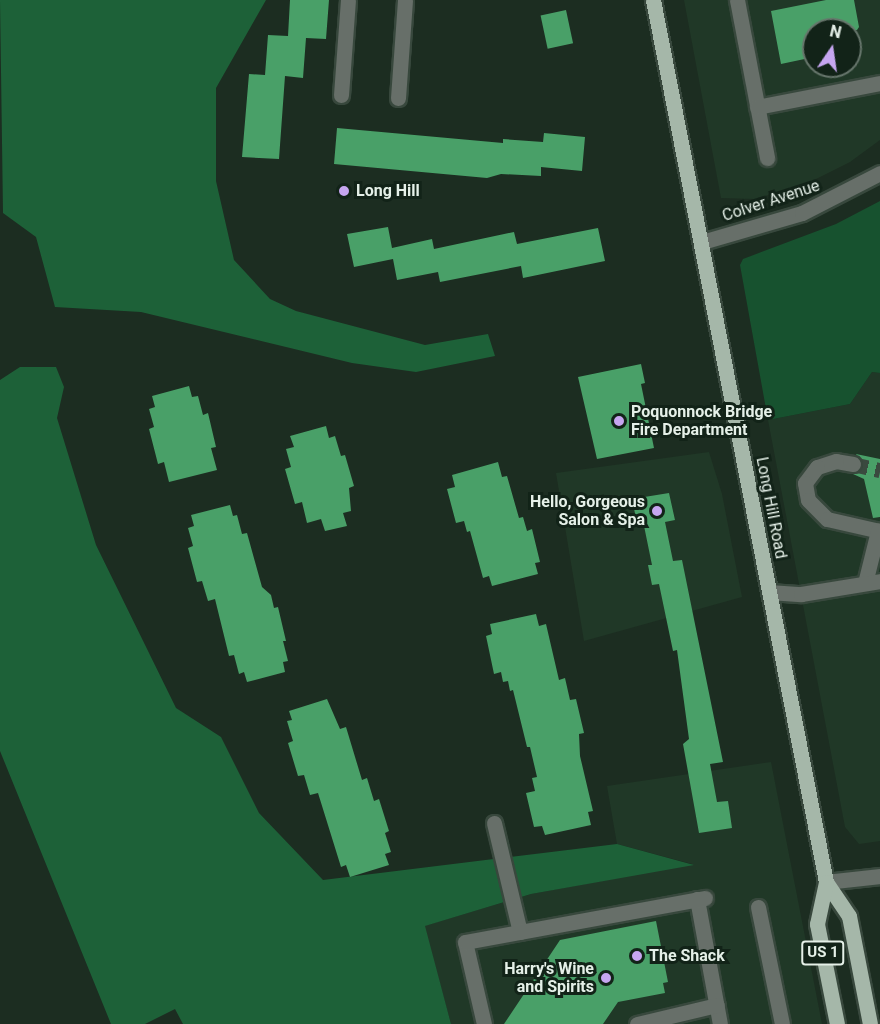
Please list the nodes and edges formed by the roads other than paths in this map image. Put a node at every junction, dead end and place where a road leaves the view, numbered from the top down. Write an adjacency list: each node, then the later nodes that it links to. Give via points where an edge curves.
1 (348, 0): 6 (street)
2 (405, 0): 7 (street)
3 (653, 0): 11 (main road, Long Hill Road / US 1)
4 (737, 0): 8 (street)
5 (880, 83): 8 (street)
6 (341, 95)
7 (398, 98)
8 (757, 107): 9 (street)
9 (767, 158)
10 (880, 173): 11 (street, Colver Avenue, via 802,213)
11 (702, 242): 15 (main road, Long Hill Road / US 1)
12 (853, 464): 13 (street, via 836,461 817,467 805,483 808,500 826,519)
13 (879, 531): 14 (street)
14 (873, 582): 15 (street, via 801,594)
15 (769, 592): 18 (main road, Long Hill Road / US 1)
16 (494, 823): 20 (street)
17 (880, 876): 18 (street)
18 (826, 882): 26 (main road, Long Hill Road / US 1, via 817,924); 27 (main road, Long Hill Road / US 1, via 849,916)
19 (758, 907): 25 (street)
20 (520, 932): 21 (street, via 701,899); 22 (street, via 465,942)
21 (717, 1005): 23 (street); 24 (street)
22 (484, 1024)
23 (637, 1024)
24 (720, 1024)
25 (782, 1024)
26 (837, 1024)
27 (870, 1024)

